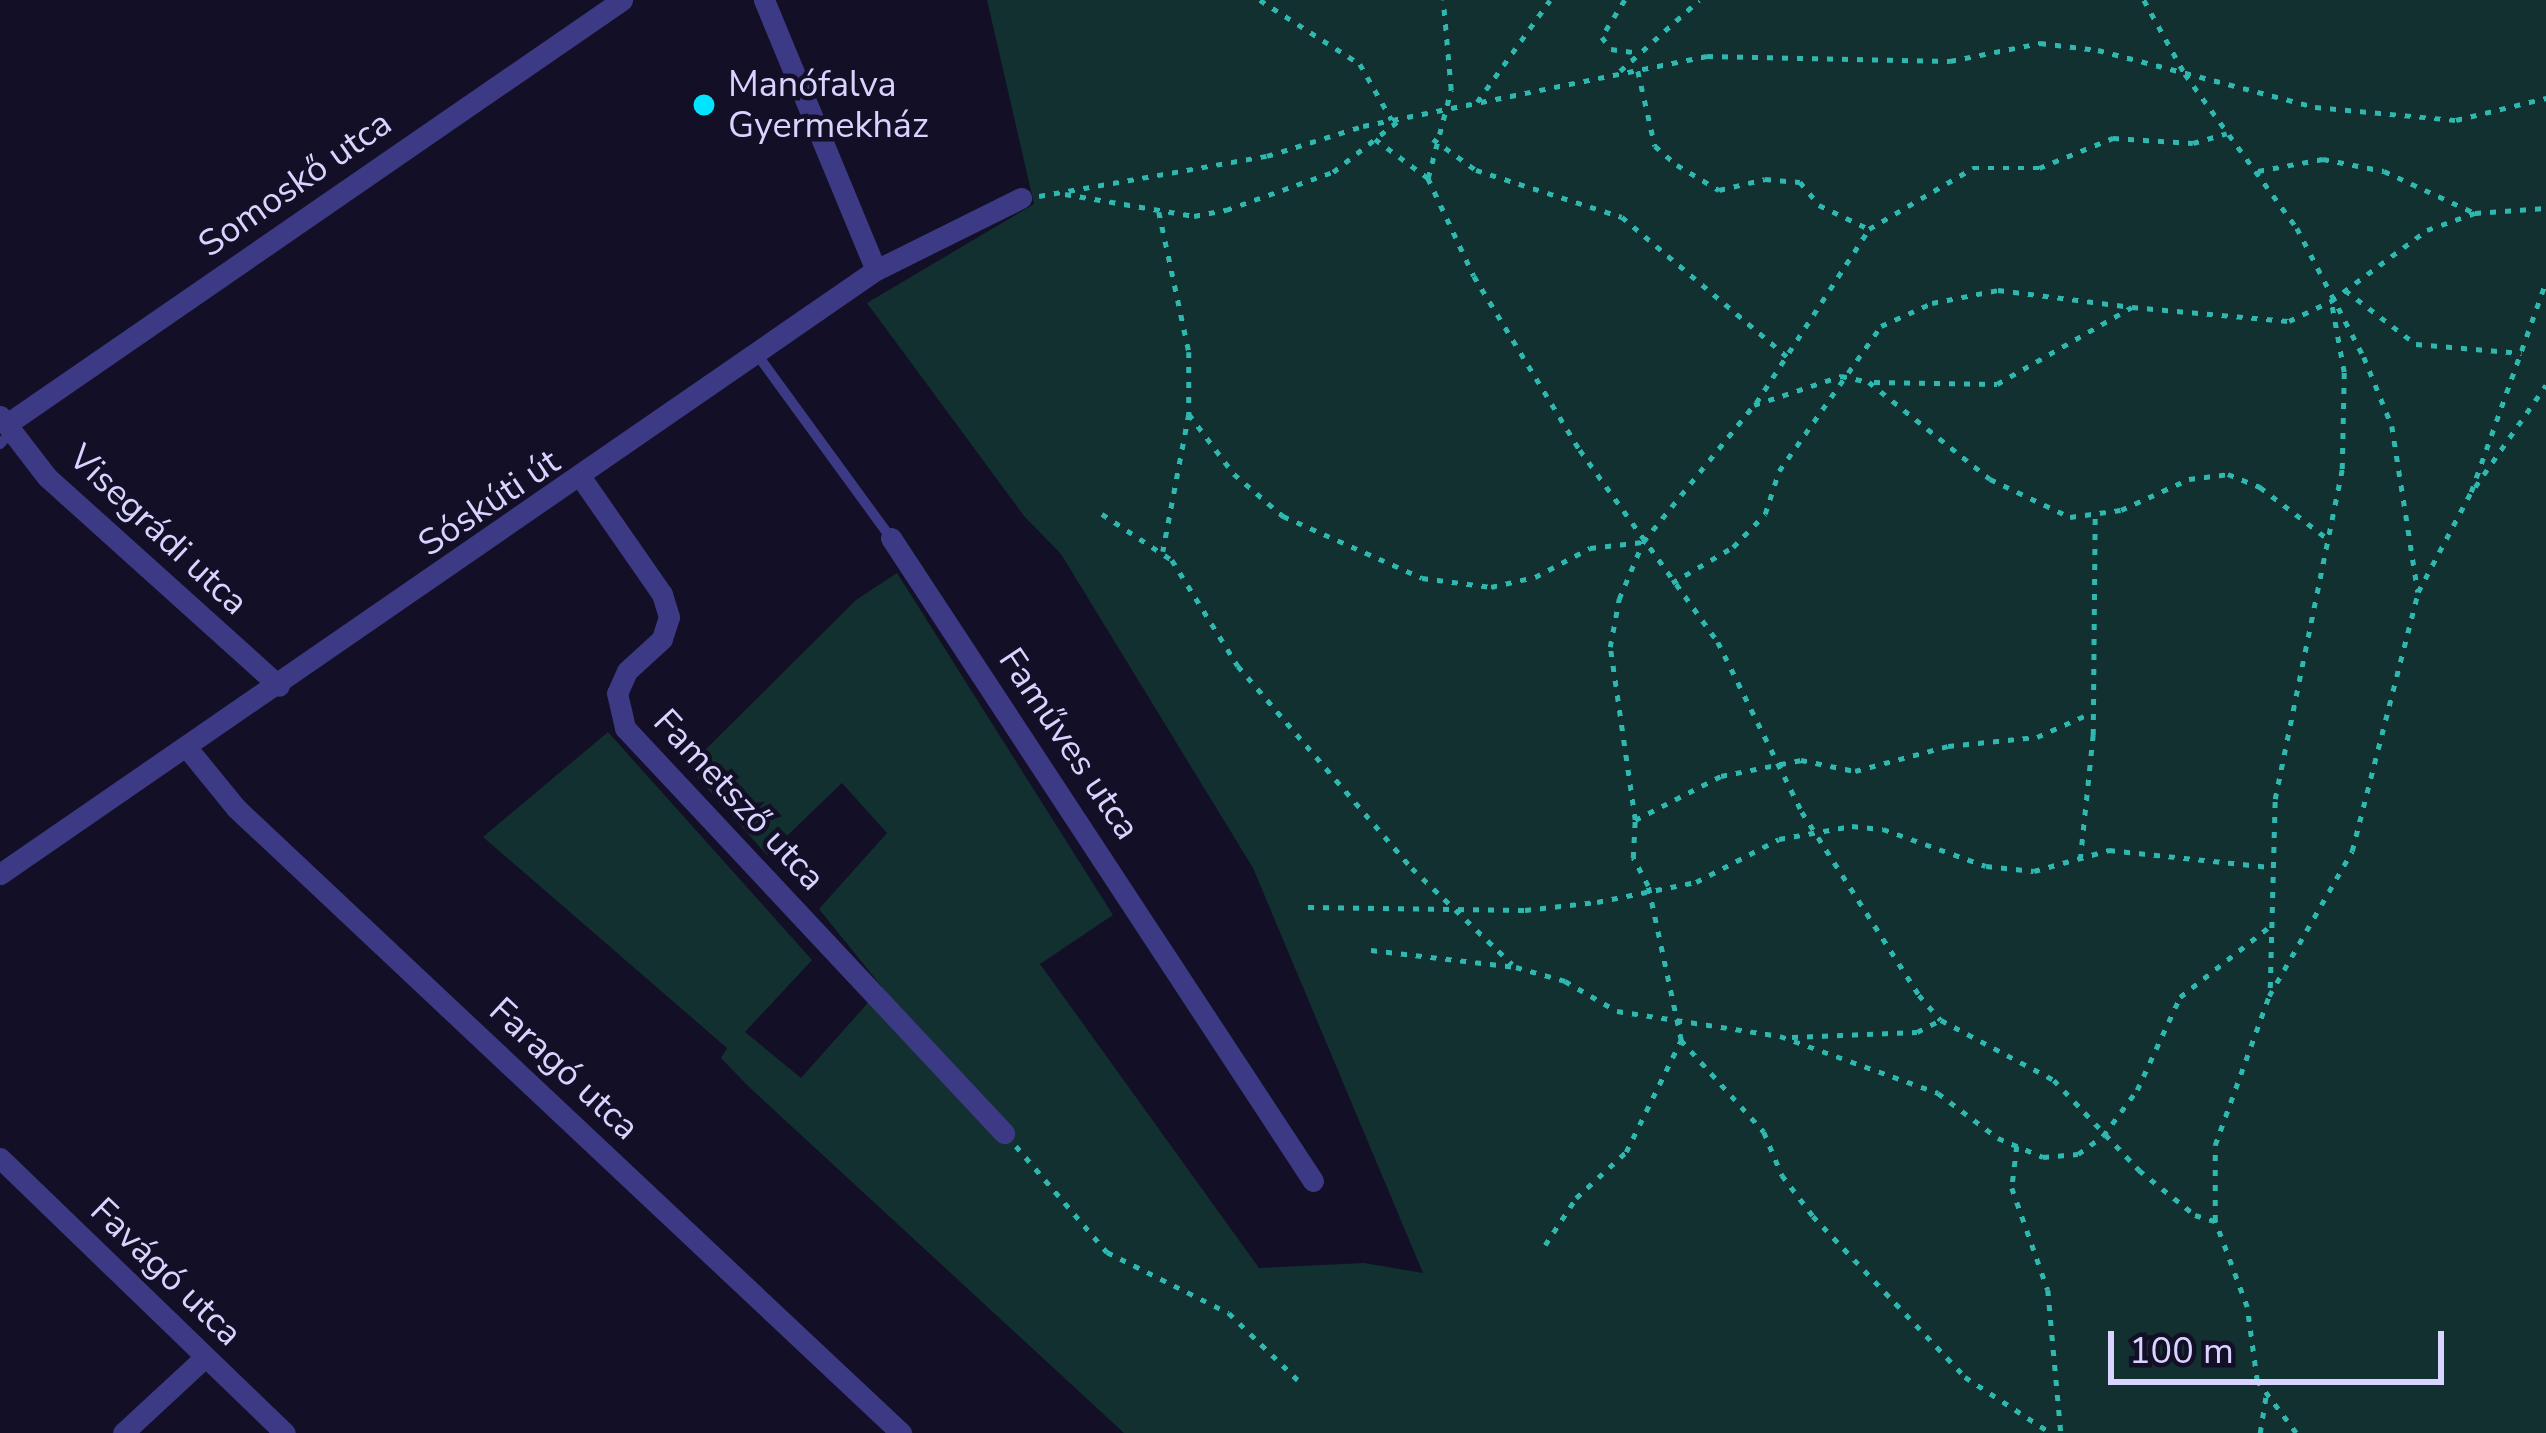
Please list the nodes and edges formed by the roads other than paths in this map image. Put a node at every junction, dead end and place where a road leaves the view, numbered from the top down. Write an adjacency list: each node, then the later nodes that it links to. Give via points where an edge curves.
1 (622, 0): 6 (street, Somoskő utca)
2 (764, 0): 4 (street)
3 (1021, 198): 4 (street, Sóskúti út)
4 (876, 270): 5 (street, Sóskúti út)
5 (756, 353): 7 (street, Sóskúti út); 8 (lane, Faműves utca)
6 (5, 429): 9 (street, Visegrádi utca, via 47,477)
7 (582, 479): 9 (street, Sóskúti út); 12 (street, Fametsző utca, via 662,594 669,617 662,639 627,671 617,693 625,728)
8 (891, 538): 14 (street, Faműves utca)
9 (279, 686): 10 (street, Sóskúti út)
10 (188, 748): 11 (street, Sóskúti út); 18 (street, Faragó utca, via 236,808)
11 (0, 874)
12 (1004, 1133)
13 (0, 1158): 15 (street, Favágó utca)
14 (1313, 1181)
15 (205, 1357): 16 (street); 17 (street, Favágó utca)
16 (123, 1433)
17 (286, 1433)
18 (901, 1433)

